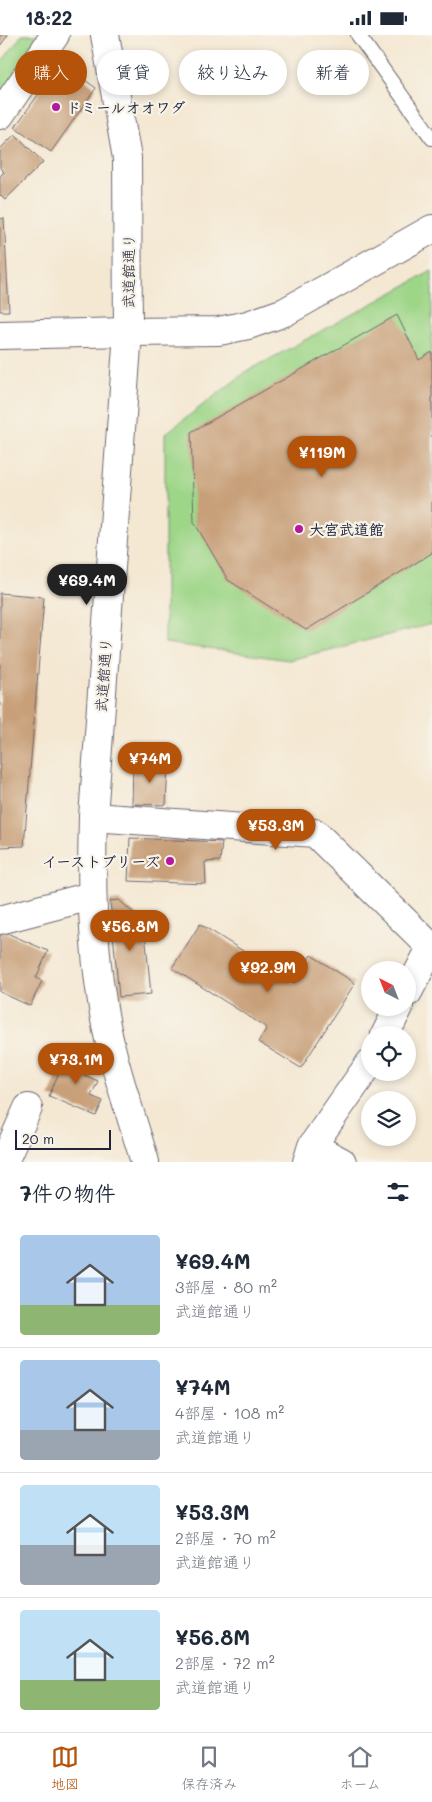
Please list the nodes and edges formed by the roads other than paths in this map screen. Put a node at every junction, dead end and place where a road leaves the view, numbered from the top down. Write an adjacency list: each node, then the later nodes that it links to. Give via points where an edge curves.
1 (56, 35): 4 (street)
2 (105, 35): 7 (street, 武道館通り, via 127,158)
3 (358, 35): 5 (lane)
4 (0, 115)
5 (432, 138)
6 (432, 229): 7 (street, via 285,312 248,325 219,331)
7 (128, 331): 8 (street); 9 (street, 武道館通り)
8 (0, 335)
9 (93, 817): 10 (street, 武道館通り); 12 (street, via 315,833)
10 (91, 896): 11 (street); 18 (street, 武道館通り, via 94,948 103,1009)
11 (0, 920)
12 (432, 947): 13 (street)
13 (416, 977)
14 (361, 1076): 16 (street)
15 (28, 1108): 17 (street)
16 (309, 1154): 19 (street)
17 (4, 1162)
18 (145, 1162)
19 (342, 1162)

